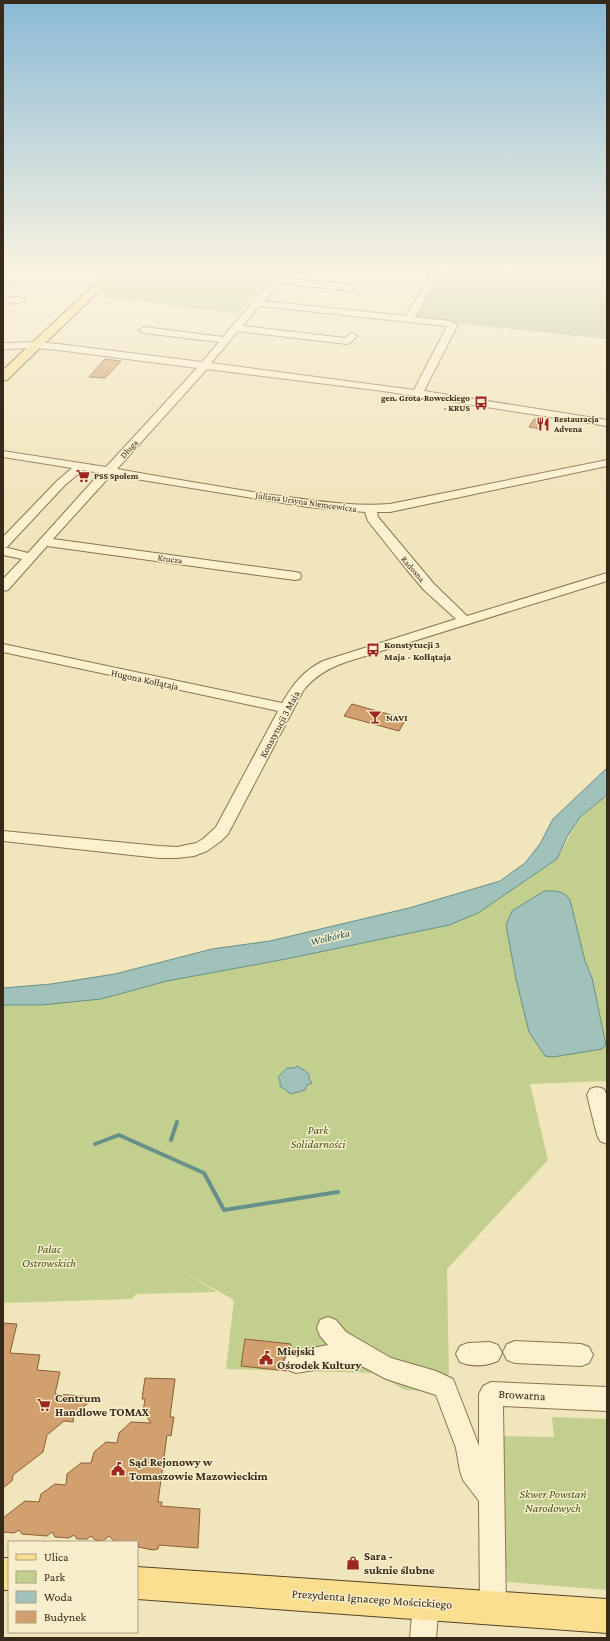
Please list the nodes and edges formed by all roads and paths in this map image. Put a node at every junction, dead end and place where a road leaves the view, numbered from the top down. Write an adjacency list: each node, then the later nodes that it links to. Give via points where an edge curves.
1 (36, 345): 7 (main road)
2 (6, 346): 3 (street); 7 (street, via 22,349)
3 (19, 346)
4 (41, 346): 8 (street)
5 (221, 346): 8 (street, Długa)
6 (442, 346): 10 (street)
7 (25, 356): 9 (main road)
8 (204, 365): 10 (street); 15 (street, Długa)
9 (3, 377)
10 (418, 393): 11 (street)
11 (607, 423)
12 (3, 454): 14 (street, Juliana Ursyna Niemcewicza)
13 (607, 463): 16 (street, Juliana Ursyna Niemcewicza)
14 (79, 467): 15 (street, Juliana Ursyna Niemcewicza); 18 (street, via 69,478 61,482)
15 (108, 472): 16 (street, Juliana Ursyna Niemcewicza, via 344,509); 17 (street, Długa)
16 (370, 510): 24 (street, Radosna, via 372,518 411,567 429,588)
17 (46, 542): 20 (street, Długa); 21 (street, Krucza)
18 (3, 544)
19 (3, 552): 20 (street)
20 (31, 557): 23 (street, Długa)
21 (294, 576)
22 (607, 577): 24 (street, Konstytucji 3 Maja)
23 (3, 587)
24 (465, 621): 26 (street, Konstytucji 3 Maja, via 322,667 307,676)
25 (3, 648): 26 (street, Hugona Kołłątaja)
26 (286, 708): 27 (street, Konstytucji 3 Maja, via 222,830 210,844 179,853)
27 (3, 836)
28 (596, 1095): 29 (street)
29 (607, 1135)
30 (328, 1328): 31 (street, via 338,1340)
31 (356, 1352): 34 (street); 36 (street, via 386,1368 436,1382 445,1387 468,1448 472,1471)
32 (515, 1352): 33 (street)
33 (580, 1355)
34 (296, 1362)
35 (607, 1399): 36 (street, Browarna, via 491,1394)
36 (491, 1496): 39 (street, Browarna)
37 (138, 1583): 38 (main road, Prezydenta Ignacego Mościckiego)
38 (426, 1603): 39 (main road, Prezydenta Ignacego Mościckiego); 41 (street)
39 (493, 1608): 40 (main road, Prezydenta Ignacego Mościckiego)
40 (607, 1616)
41 (423, 1638)

